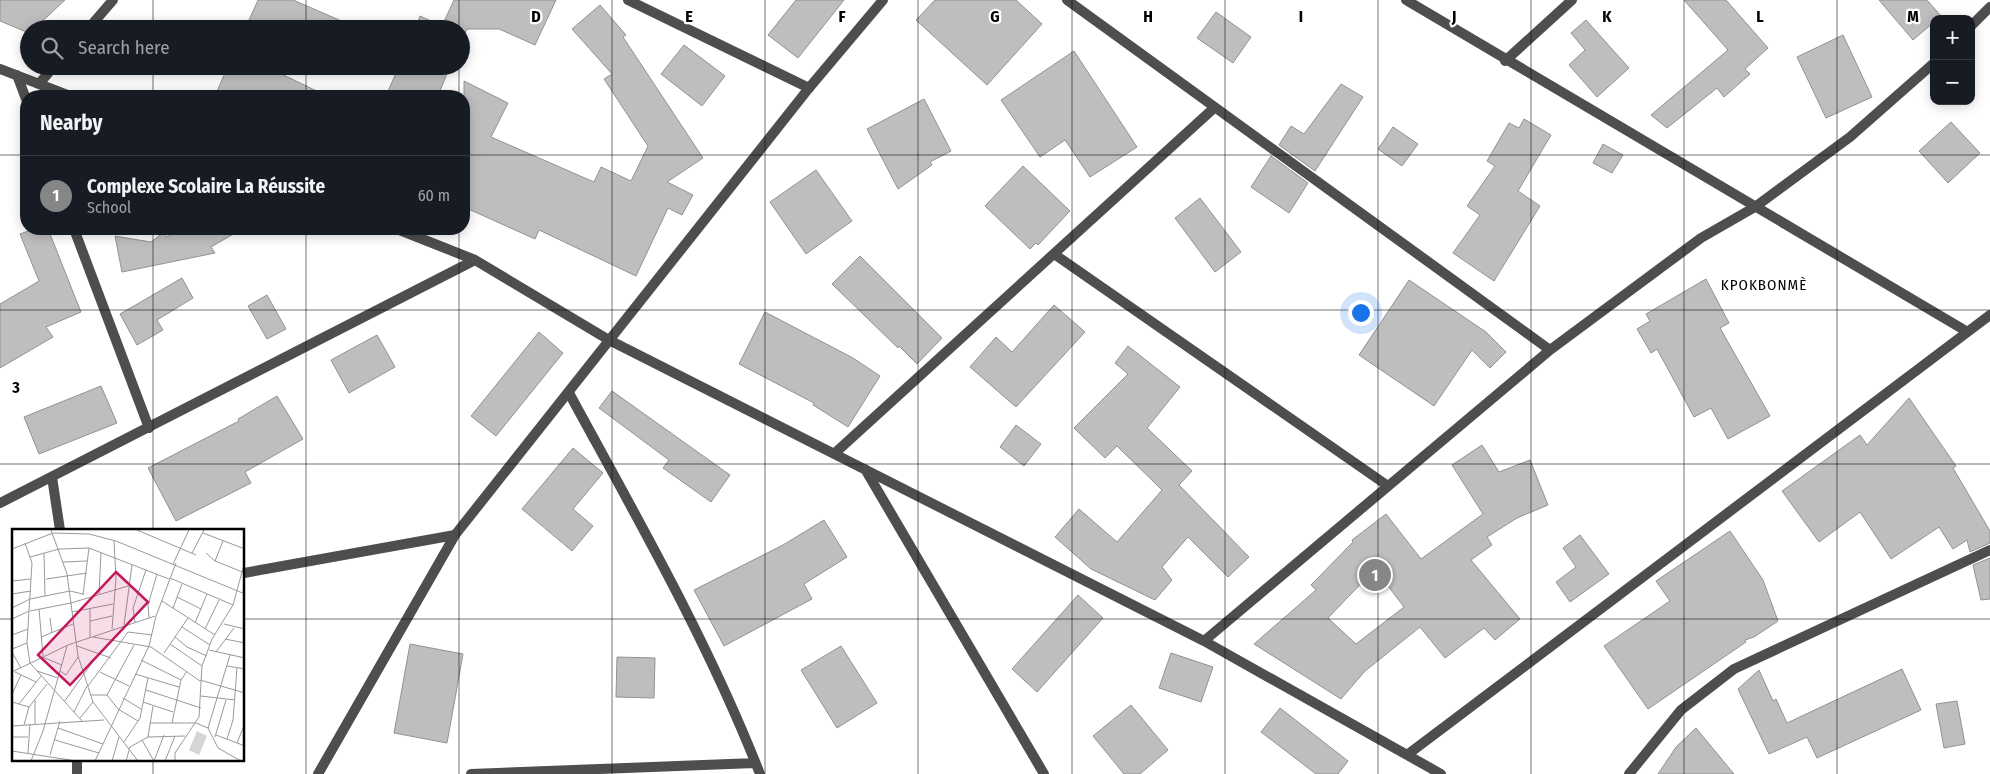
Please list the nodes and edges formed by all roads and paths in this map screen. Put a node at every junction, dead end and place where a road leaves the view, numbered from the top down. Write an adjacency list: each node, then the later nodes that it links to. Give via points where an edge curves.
1 (114, 0): 8 (street)
2 (628, 0): 16 (street)
3 (884, 0): 16 (street)
4 (1067, 0): 19 (street)
5 (1406, 0): 10 (street)
6 (1572, 0): 10 (street)
7 (1990, 7): 9 (street)
8 (96, 20)
9 (1975, 22)
10 (1506, 61): 20 (street, via 1548,82)
11 (1930, 67): 20 (street, via 1850,137)
12 (0, 69): 13 (street)
13 (17, 75): 15 (street); 17 (street)
14 (46, 75): 15 (street)
15 (39, 84): 18 (street)
16 (809, 88): 27 (street)
17 (23, 90)
18 (54, 90)
19 (1214, 108): 23 (street); 28 (street)
20 (1755, 207): 26 (street); 28 (street, via 1701,238)
21 (76, 235): 30 (street)
22 (412, 235): 24 (street)
23 (1054, 254): 31 (street); 34 (street)
24 (475, 260): 27 (street); 30 (street)
25 (1990, 315): 26 (street)
26 (1966, 332): 41 (street)
27 (609, 340): 29 (street); 31 (street)
28 (1550, 350): 34 (street)
29 (569, 393): 37 (street); 42 (street, via 713,663)
30 (148, 428): 33 (street)
31 (835, 453): 32 (street)
32 (865, 468): 40 (street); 46 (street)
33 (52, 477): 35 (street); 36 (street)
34 (1388, 486): 40 (street)
35 (0, 503)
36 (60, 529)
37 (454, 535): 39 (street); 43 (street)
38 (1990, 550): 48 (street, via 1734,669 1681,710)
39 (245, 573)
40 (1204, 641): 41 (street)
41 (1407, 755): 47 (street)
42 (755, 763): 44 (street); 45 (street)
43 (318, 774)
44 (472, 774)
45 (760, 774)
46 (1044, 774)
47 (1441, 774)
48 (1629, 774)

